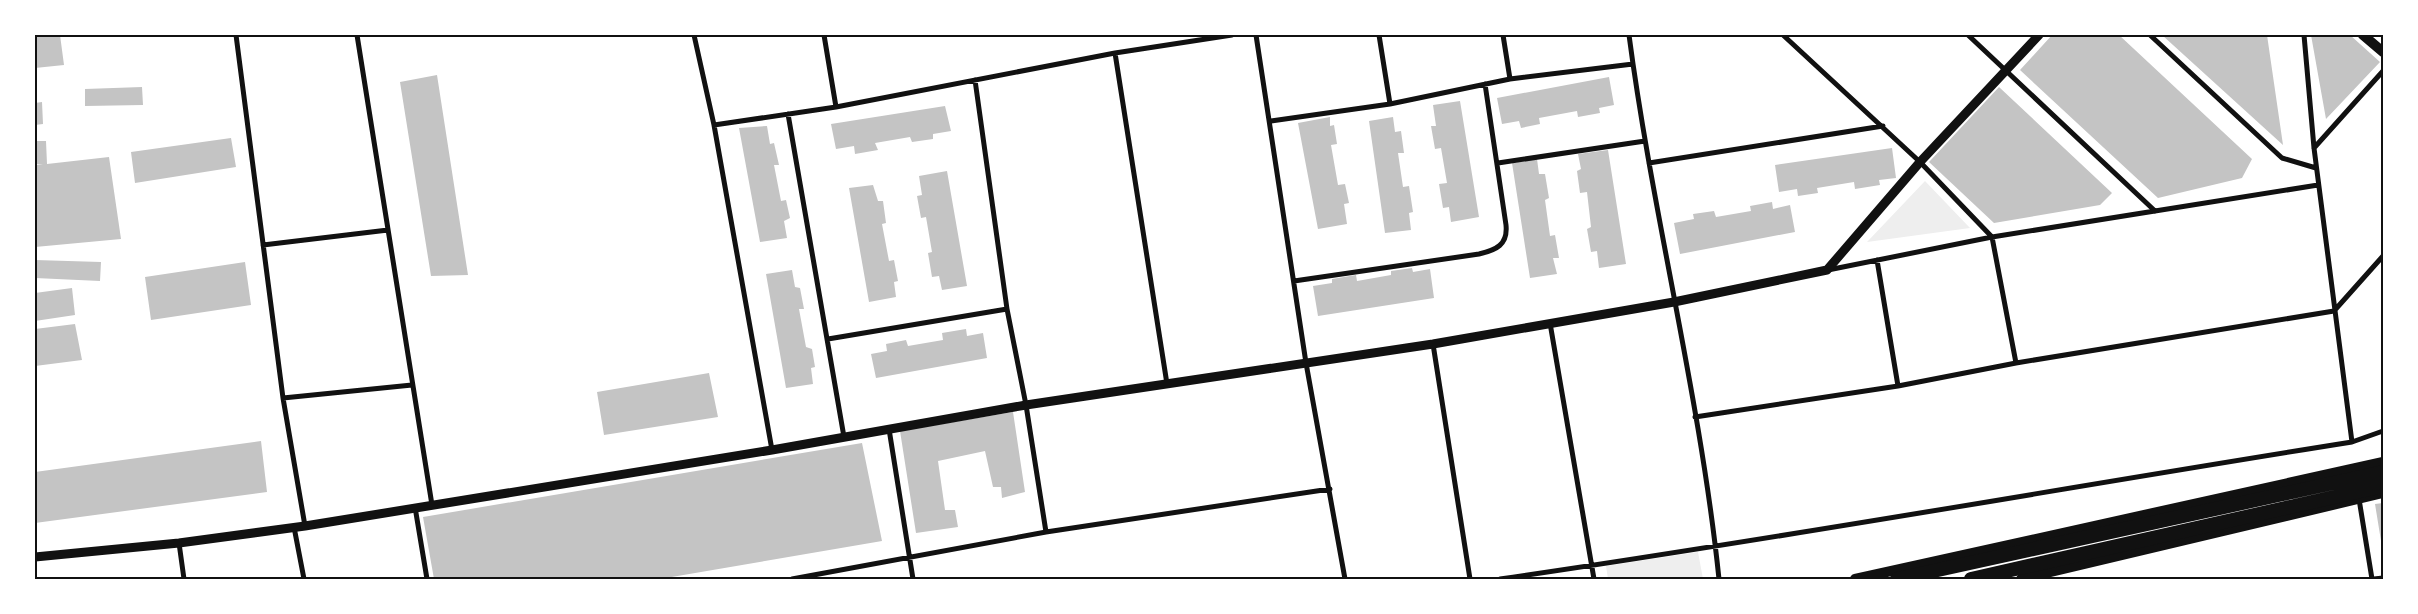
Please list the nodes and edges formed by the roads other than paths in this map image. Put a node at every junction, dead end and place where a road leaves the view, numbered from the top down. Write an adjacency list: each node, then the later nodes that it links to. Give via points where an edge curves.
1 (236, 35): 40 (street)
2 (358, 35): 38 (street)
3 (694, 35): 28 (street)
4 (824, 35): 25 (street)
5 (1232, 35): 17 (street)
6 (1256, 35): 27 (street)
7 (1379, 35): 24 (street)
8 (1503, 35): 22 (street)
9 (1629, 35): 18 (street)
10 (1783, 35): 29 (street)
11 (1968, 35): 19 (street)
12 (2039, 35): 19 (street)
13 (2150, 35): 35 (street, via 2282,158)
14 (2304, 35): 31 (street)
15 (2363, 35): 16 (main road)
16 (2383, 52)
17 (1115, 54): 21 (street); 53 (street)
18 (1633, 64): 22 (street); 30 (street)
19 (2007, 71): 32 (street); 37 (street)
20 (2383, 71): 31 (street)
21 (975, 80): 25 (street); 46 (street)
22 (1510, 80): 23 (street)
23 (1485, 84): 24 (street); 33 (street)
24 (1390, 104): 27 (street)
25 (836, 107): 26 (street)
26 (788, 114): 28 (street); 49 (street)
27 (1271, 121): 44 (street)
28 (714, 125): 63 (street)
29 (1883, 126): 32 (street); 34 (street)
30 (1645, 141): 33 (street); 34 (street)
31 (2314, 148): 35 (street)
32 (1920, 162): 39 (street); 43 (street)
33 (1498, 164): 44 (street, via 1507,232 1498,248 1479,254)
34 (1649, 164): 45 (street)
35 (2316, 168): 36 (street)
36 (2318, 185): 37 (street); 47 (street)
37 (2155, 210): 39 (street)
38 (388, 230): 40 (street); 54 (street)
39 (1992, 237): 42 (street); 52 (street)
40 (263, 245): 56 (street)
41 (2383, 256): 47 (street)
42 (1877, 260): 43 (street); 55 (street)
43 (1827, 270): 45 (street)
44 (1294, 281): 51 (street)
45 (1674, 302): 48 (street); 58 (street)
46 (1007, 309): 49 (street); 57 (street)
47 (2334, 311): 52 (street); 62 (street)
48 (1550, 322): 50 (street); 79 (street)
49 (828, 339): 61 (street)
50 (1432, 344): 51 (street); 87 (street)
51 (1306, 363): 53 (street); 67 (street)
52 (2016, 363): 55 (street)
53 (1167, 384): 57 (street)
54 (412, 385): 56 (street); 70 (street)
55 (1898, 386): 58 (street)
56 (283, 398): 72 (street)
57 (1026, 405): 59 (street); 74 (street)
58 (1695, 417): 76 (street)
59 (889, 428): 61 (street); 78 (street)
60 (2383, 431): 62 (street)
61 (844, 438): 63 (street)
62 (2352, 442): 76 (street, via 2089,483)
63 (772, 450): 70 (street)
64 (2383, 462): 91 (main road)
65 (2383, 472): 92 (highway)
66 (2383, 486): 93 (highway)
67 (1330, 489): 74 (street); 86 (street)
68 (2383, 493): 69 (main road)
69 (2359, 499): 94 (main road); 95 (street)
70 (432, 505): 71 (street)
71 (415, 507): 72 (street); 83 (street)
72 (305, 526): 73 (street)
73 (294, 527): 75 (street); 82 (street)
74 (1046, 532): 78 (street)
75 (179, 544): 77 (street); 81 (street)
76 (1716, 548): 79 (street); 90 (street)
77 (35, 557)
78 (910, 557): 84 (street); 85 (street)
79 (1593, 566): 88 (street); 89 (street)
80 (2383, 578): 95 (street)
81 (184, 579)
82 (304, 579)
83 (428, 579)
84 (792, 579)
85 (913, 579)
86 (1346, 579)
87 (1470, 579)
88 (1500, 579)
89 (1594, 579)
90 (1719, 579)
91 (1855, 579)
92 (1897, 579)
93 (1971, 579)
94 (2021, 579)
95 (2373, 579)

